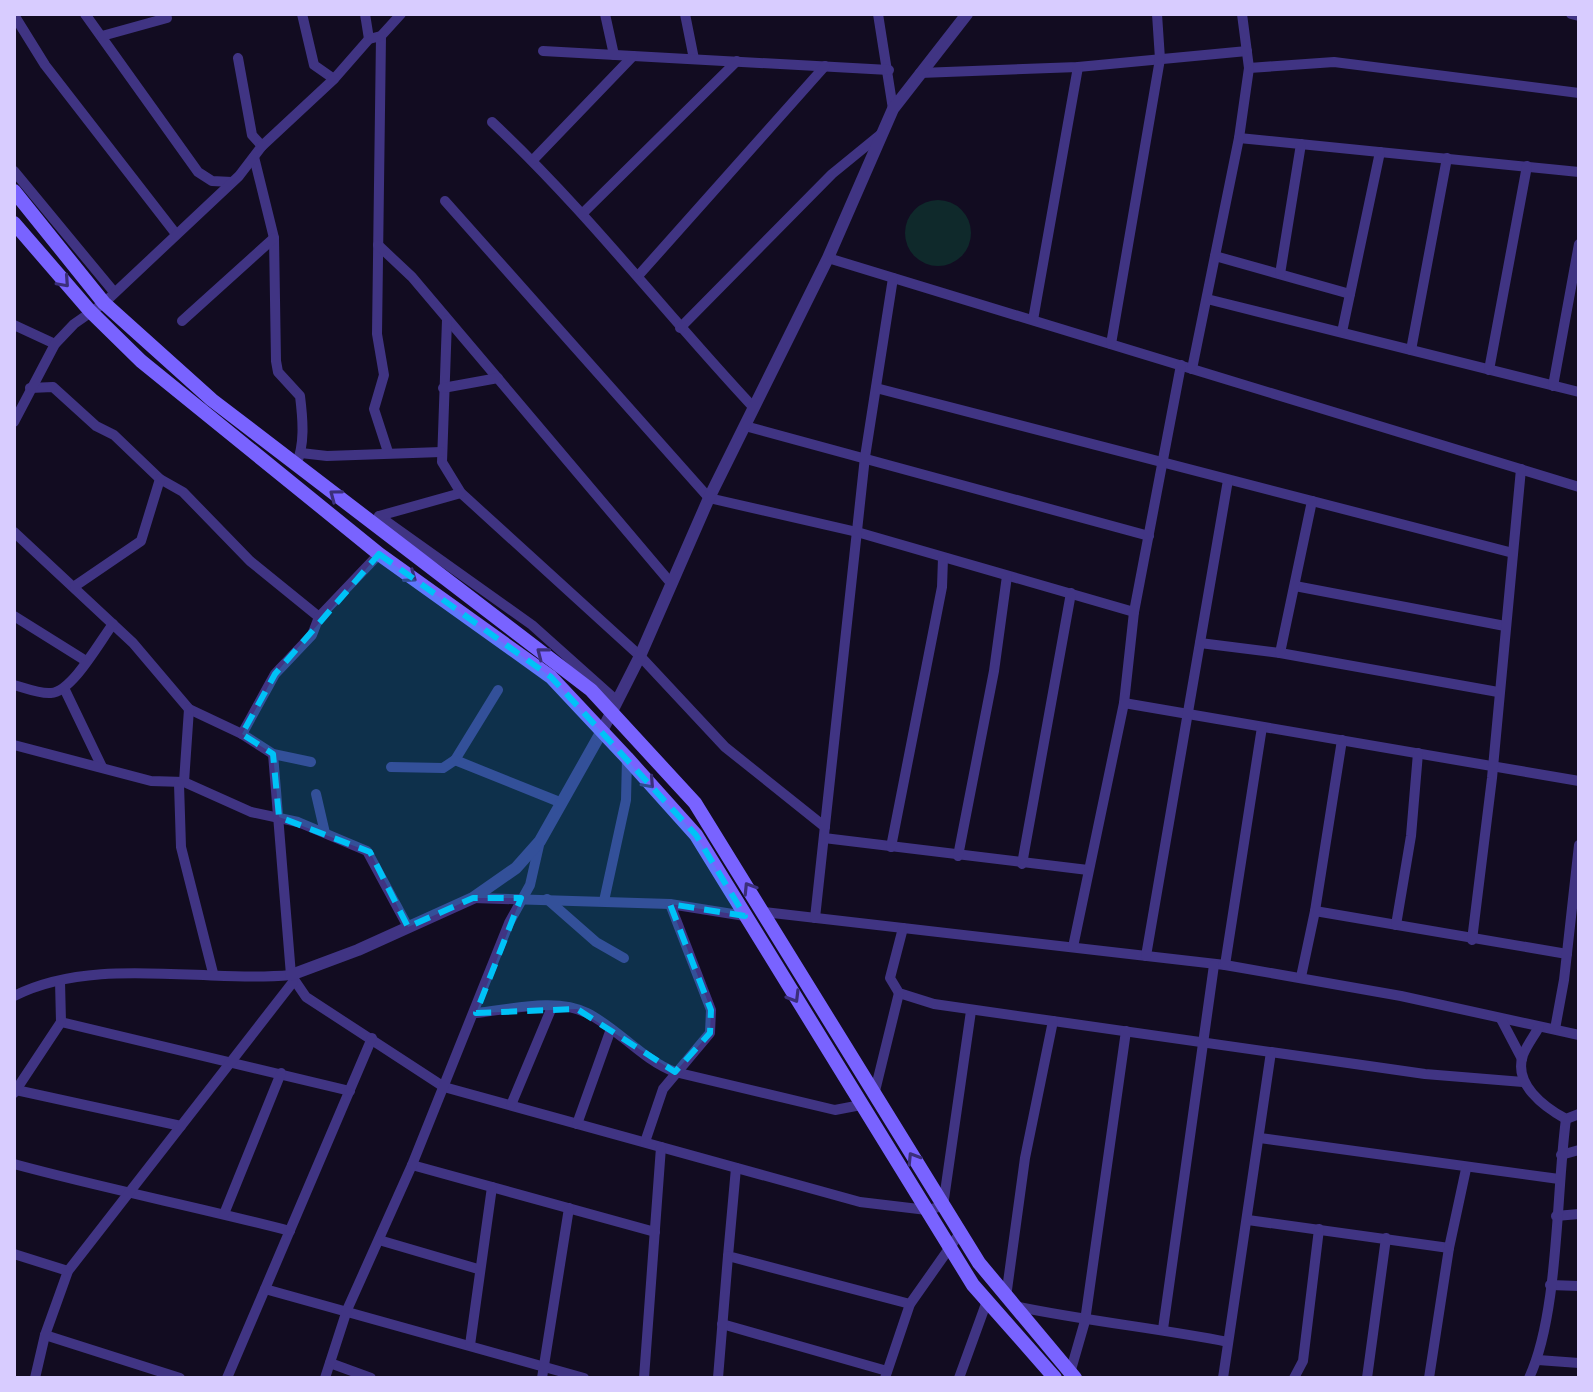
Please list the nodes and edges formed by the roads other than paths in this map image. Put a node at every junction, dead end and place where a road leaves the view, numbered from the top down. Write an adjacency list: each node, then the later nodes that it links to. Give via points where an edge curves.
1 (85, 14): 15 (street)
2 (302, 14): 30 (street, via 314,65)
3 (365, 14): 16 (street)
4 (401, 14): 16 (street)
5 (605, 14): 19 (street)
6 (685, 14): 22 (street)
7 (878, 14): 28 (street)
8 (967, 14): 29 (street)
9 (1157, 14): 23 (street)
10 (1242, 14): 18 (street)
11 (1571, 14): 13 (street)
12 (14, 15): 50 (street, via 45,65)
13 (1579, 16)
14 (167, 18): 15 (street)
15 (102, 36): 45 (street, via 198,172 212,181)
16 (375, 37): 30 (street); 53 (street)
17 (543, 51): 19 (street)
18 (1247, 51): 23 (street); 27 (street)
19 (614, 55): 20 (street)
20 (633, 56): 22 (street); 41 (street)
21 (238, 58): 37 (street, via 252,135)
22 (694, 59): 24 (street)
23 (1160, 59): 26 (street); 70 (street)
24 (737, 61): 25 (street); 48 (street)
25 (825, 66): 28 (street); 57 (street)
26 (1078, 67): 29 (street); 64 (street)
27 (1249, 68): 31 (street, via 1334,62); 35 (street)
28 (889, 70): 32 (street)
29 (920, 73): 32 (street)
30 (334, 79): 37 (street)
31 (1579, 93)
32 (893, 109): 34 (street)
33 (492, 122): 41 (street)
34 (881, 134): 55 (street); 67 (street, via 832,174)
35 (1239, 138): 36 (street); 54 (street)
36 (1301, 144): 38 (street); 56 (street)
37 (262, 146): 39 (street)
38 (1380, 152): 40 (street); 59 (street)
39 (254, 157): 45 (street); 51 (street)
40 (1447, 158): 42 (street); 71 (street)
41 (533, 160): 48 (street)
42 (1527, 166): 44 (street); 74 (street)
43 (14, 171): 60 (street)
44 (1579, 172)
45 (232, 182): 50 (street)
46 (14, 191): 60 (main road)
47 (445, 201): 95 (street)
48 (583, 213): 57 (street)
49 (14, 223): 62 (main road, one-way to 62)
50 (176, 234): 60 (street)
51 (274, 238): 65 (street); 88 (street, via 276,361 278,372 300,396 305,445)
52 (1579, 244): 76 (street)
53 (378, 245): 63 (street); 85 (street, via 377,334 384,375 374,409)
54 (1215, 256): 56 (street); 61 (street)
55 (828, 258): 58 (street); 82 (street)
56 (1280, 274): 59 (street)
57 (638, 276): 67 (street)
58 (893, 278): 64 (street); 80 (street)
59 (1350, 294): 68 (street)
60 (109, 297): 62 (street); 88 (main road, via 212,400)
61 (1207, 299): 68 (street); 73 (street)
62 (90, 311): 69 (street); 101 (main road, via 141,361)
63 (447, 320): 75 (street); 79 (street)
64 (1033, 320): 70 (street)
65 (182, 321)
66 (14, 325): 69 (street)
67 (680, 328): 82 (street)
68 (1342, 332): 71 (street)
69 (55, 344): 72 (street)
70 (1111, 344): 73 (street)
71 (1411, 350): 74 (street)
72 (47, 362): 77 (street); 78 (street)
73 (1186, 367): 89 (street); 90 (street)
74 (1489, 370): 76 (street)
75 (498, 378): 79 (street); 104 (street)
76 (1553, 386): 81 (street)
77 (53, 387): 78 (street); 91 (street)
78 (30, 388): 83 (street)
79 (443, 388): 86 (street)
80 (876, 388): 87 (street); 89 (street)
81 (1579, 392)
82 (754, 408): 84 (street)
83 (14, 422)
84 (745, 426): 87 (street); 95 (street)
85 (388, 452): 86 (street); 88 (street)
86 (441, 452): 94 (street, via 444,469)
87 (865, 457): 98 (street); 99 (street)
88 (298, 459): 122 (main road, one-way to 88)
89 (1164, 461): 92 (street); 99 (street)
90 (1521, 469): 93 (street); 100 (street)
91 (160, 479): 105 (street, via 141,541); 110 (street, via 188,497 250,561)
92 (1228, 480): 96 (street); 113 (street)
93 (1579, 487)
94 (461, 493): 115 (street); 122 (street, via 379,516 532,625)
95 (709, 498): 98 (street); 104 (street)
96 (1312, 501): 100 (street); 106 (street)
97 (14, 532): 105 (street)
98 (857, 532): 102 (street); 143 (street)
99 (1149, 536): 108 (street)
100 (1513, 553): 112 (street)
101 (379, 554): 110 (street); 126 (main road, one-way to 126, via 551,677)
102 (943, 558): 103 (street); 147 (street, via 942,587)
103 (1007, 576): 107 (street); 148 (street)
104 (670, 582): 115 (street)
105 (75, 586): 111 (street)
106 (1295, 586): 112 (street); 114 (street)
107 (1071, 593): 108 (street); 149 (street)
108 (1134, 612): 121 (street)
109 (14, 616): 116 (street)
110 (319, 617): 127 (street, via 312,635 275,674)
111 (113, 624): 116 (street); 123 (street)
112 (1505, 626): 120 (street)
113 (1200, 643): 114 (street); 124 (street)
114 (1280, 653): 120 (street)
115 (640, 656): 122 (street); 143 (street, via 725,747)
116 (86, 661): 118 (street)
117 (14, 685): 118 (street, via 48,693)
118 (64, 688): 136 (street)
119 (498, 690): 133 (street)
120 (1498, 692): 135 (street)
121 (1124, 703): 124 (street); 150 (street)
122 (614, 707): 126 (street); 157 (main road, one-way to 122, via 695,803)
123 (189, 709): 127 (street); 139 (street)
124 (1188, 713): 125 (street); 166 (street)
125 (1262, 727): 128 (street); 168 (street)
126 (602, 731): 132 (main road); 141 (street)
127 (242, 734): 131 (street)
128 (1342, 740): 130 (street); 156 (street)
129 (14, 745): 136 (street)
130 (1418, 753): 135 (street); 160 (street)
131 (273, 754): 134 (street); 142 (street)
132 (627, 758): 154 (street, via 626,800); 158 (main road, one-way to 158, via 696,835)
133 (455, 760): 137 (street, via 443,768); 141 (street)
134 (311, 762)
135 (1492, 765): 138 (street); 163 (street)
136 (102, 767): 139 (street, via 151,781)
137 (391, 767)
138 (1579, 781)
139 (182, 783): 142 (street, via 251,812); 169 (street, via 181,847)
140 (316, 794): 144 (street)
141 (562, 803): 145 (street)
142 (279, 817): 144 (street); 171 (street)
143 (825, 832): 147 (street); 159 (street)
144 (325, 833): 161 (street, via 370,853)
145 (540, 841): 151 (street, via 516,868); 152 (street, via 533,875)
146 (1579, 845): 165 (street)
147 (891, 847): 148 (street)
148 (958, 856): 149 (street)
149 (1022, 864): 150 (street)
150 (1088, 870): 164 (street)
151 (473, 898): 152 (street); 161 (street)
152 (521, 898): 153 (street); 177 (street)
153 (547, 899): 154 (street); 167 (street, via 596,942)
154 (604, 901): 155 (street)
155 (670, 904): 158 (street); 191 (street, via 712,1023 710,1033)
156 (1315, 911): 160 (street); 170 (street)
157 (764, 912): 159 (street); 197 (main road)
158 (745, 916): 199 (main road, one-way to 199)
159 (815, 918): 162 (street)
160 (1396, 925): 163 (street)
161 (408, 927): 171 (street)
162 (903, 928): 164 (street); 173 (street, via 890,978)
163 (1472, 940): 165 (street)
164 (1073, 947): 166 (street)
165 (1567, 954): 183 (street)
166 (1146, 956): 168 (street)
167 (624, 958)
168 (1220, 965): 170 (street); 187 (street)
169 (213, 973): 171 (street); 172 (street)
170 (1301, 977): 178 (street)
171 (292, 978): 186 (street, via 306,997); 190 (street)
172 (60, 981): 174 (street); 180 (street)
173 (899, 993): 176 (street); 197 (street)
174 (14, 996)
175 (552, 1007): 177 (street); 182 (street, via 577,1009); 198 (street)
176 (971, 1011): 179 (street); 216 (street)
177 (476, 1013): 194 (street)
178 (1501, 1019): 181 (street); 189 (street)
179 (1053, 1021): 184 (street); 239 (street, via 1025,1158)
180 (61, 1022): 190 (street); 196 (street)
181 (1539, 1027): 183 (street); 189 (street)
182 (611, 1029): 191 (street, via 654,1063); 202 (street)
183 (1555, 1029): 185 (street)
184 (1126, 1031): 187 (street); 242 (street)
185 (1579, 1035)
186 (372, 1038): 194 (street); 195 (street)
187 (1204, 1041): 188 (street); 244 (street)
188 (1271, 1052): 193 (street); 204 (street)
189 (1522, 1059): 193 (street)
190 (232, 1061): 192 (street); 203 (street)
191 (675, 1072): 199 (street, via 835,1110); 205 (street, via 663,1089)
192 (281, 1073): 195 (street); 219 (street)
193 (1523, 1082): 201 (street, via 1546,1108)
194 (444, 1087): 198 (street); 210 (street)
195 (350, 1091): 224 (street)
196 (15, 1092): 203 (street)
197 (874, 1095): 216 (main road, one-way to 197)
198 (511, 1105): 202 (street)
199 (861, 1105): 218 (main road)
200 (1579, 1114): 201 (street)
201 (1566, 1119): 208 (street)
202 (577, 1124): 205 (street)
203 (181, 1126): 215 (street)
204 (1260, 1138): 212 (street); 222 (street)
205 (645, 1142): 206 (street)
206 (661, 1147): 211 (street); 225 (street)
207 (1579, 1150): 208 (street)
208 (1561, 1155): 213 (street)
209 (14, 1164): 215 (street)
210 (412, 1165): 214 (street); 228 (street)
211 (736, 1168): 218 (street, via 882,1207); 232 (street)
212 (1466, 1169): 213 (street); 230 (street)
213 (1559, 1179): 221 (street)
214 (492, 1187): 217 (street); 233 (street)
215 (127, 1194): 219 (street); 234 (street)
216 (943, 1206): 218 (street); 226 (main road)
217 (569, 1208): 225 (street); 251 (street)
218 (927, 1210): 229 (main road)
219 (224, 1214): 224 (street)
220 (1579, 1214): 221 (street)
221 (1556, 1216): 235 (street)
222 (1248, 1220): 223 (street); 246 (street)
223 (1319, 1229): 227 (street); 266 (street, via 1303,1361)
224 (290, 1231): 237 (street)
225 (655, 1232): 261 (street)
226 (960, 1233): 229 (street); 239 (main road)
227 (1386, 1238): 230 (street); 267 (street)
228 (379, 1240): 233 (street); 241 (street)
229 (949, 1247): 238 (main road); 240 (street)
230 (1449, 1248): 268 (street)
231 (14, 1254): 234 (street)
232 (728, 1256): 240 (street); 243 (street)
233 (478, 1269): 247 (street)
234 (68, 1271): 245 (street)
235 (1550, 1285): 236 (street); 248 (street)
236 (1579, 1286)
237 (265, 1289): 241 (street); 256 (street)
238 (987, 1301): 263 (street); 264 (main road)
239 (1010, 1301): 242 (street); 253 (main road)
240 (910, 1304): 252 (street)
241 (347, 1310): 247 (street); 249 (street)
242 (1085, 1321): 244 (street); 253 (street)
243 (722, 1324): 252 (street); 262 (street)
244 (1163, 1329): 246 (street)
245 (45, 1335): 254 (street); 255 (street)
246 (1228, 1342): 265 (street)
247 (470, 1345): 251 (street)
248 (1538, 1360): 250 (street); 269 (street)
249 (330, 1363): 257 (street); 258 (street)
250 (1579, 1363)
251 (543, 1365): 259 (street); 260 (street)
252 (886, 1374)
253 (1072, 1375)
254 (35, 1378)
255 (180, 1378)
256 (227, 1378)
257 (325, 1378)
258 (371, 1378)
259 (542, 1378)
260 (584, 1378)
261 (644, 1378)
262 (718, 1378)
263 (959, 1378)
264 (1055, 1378)
265 (1223, 1378)
266 (1294, 1378)
267 (1367, 1378)
268 (1429, 1378)
269 (1529, 1378)

